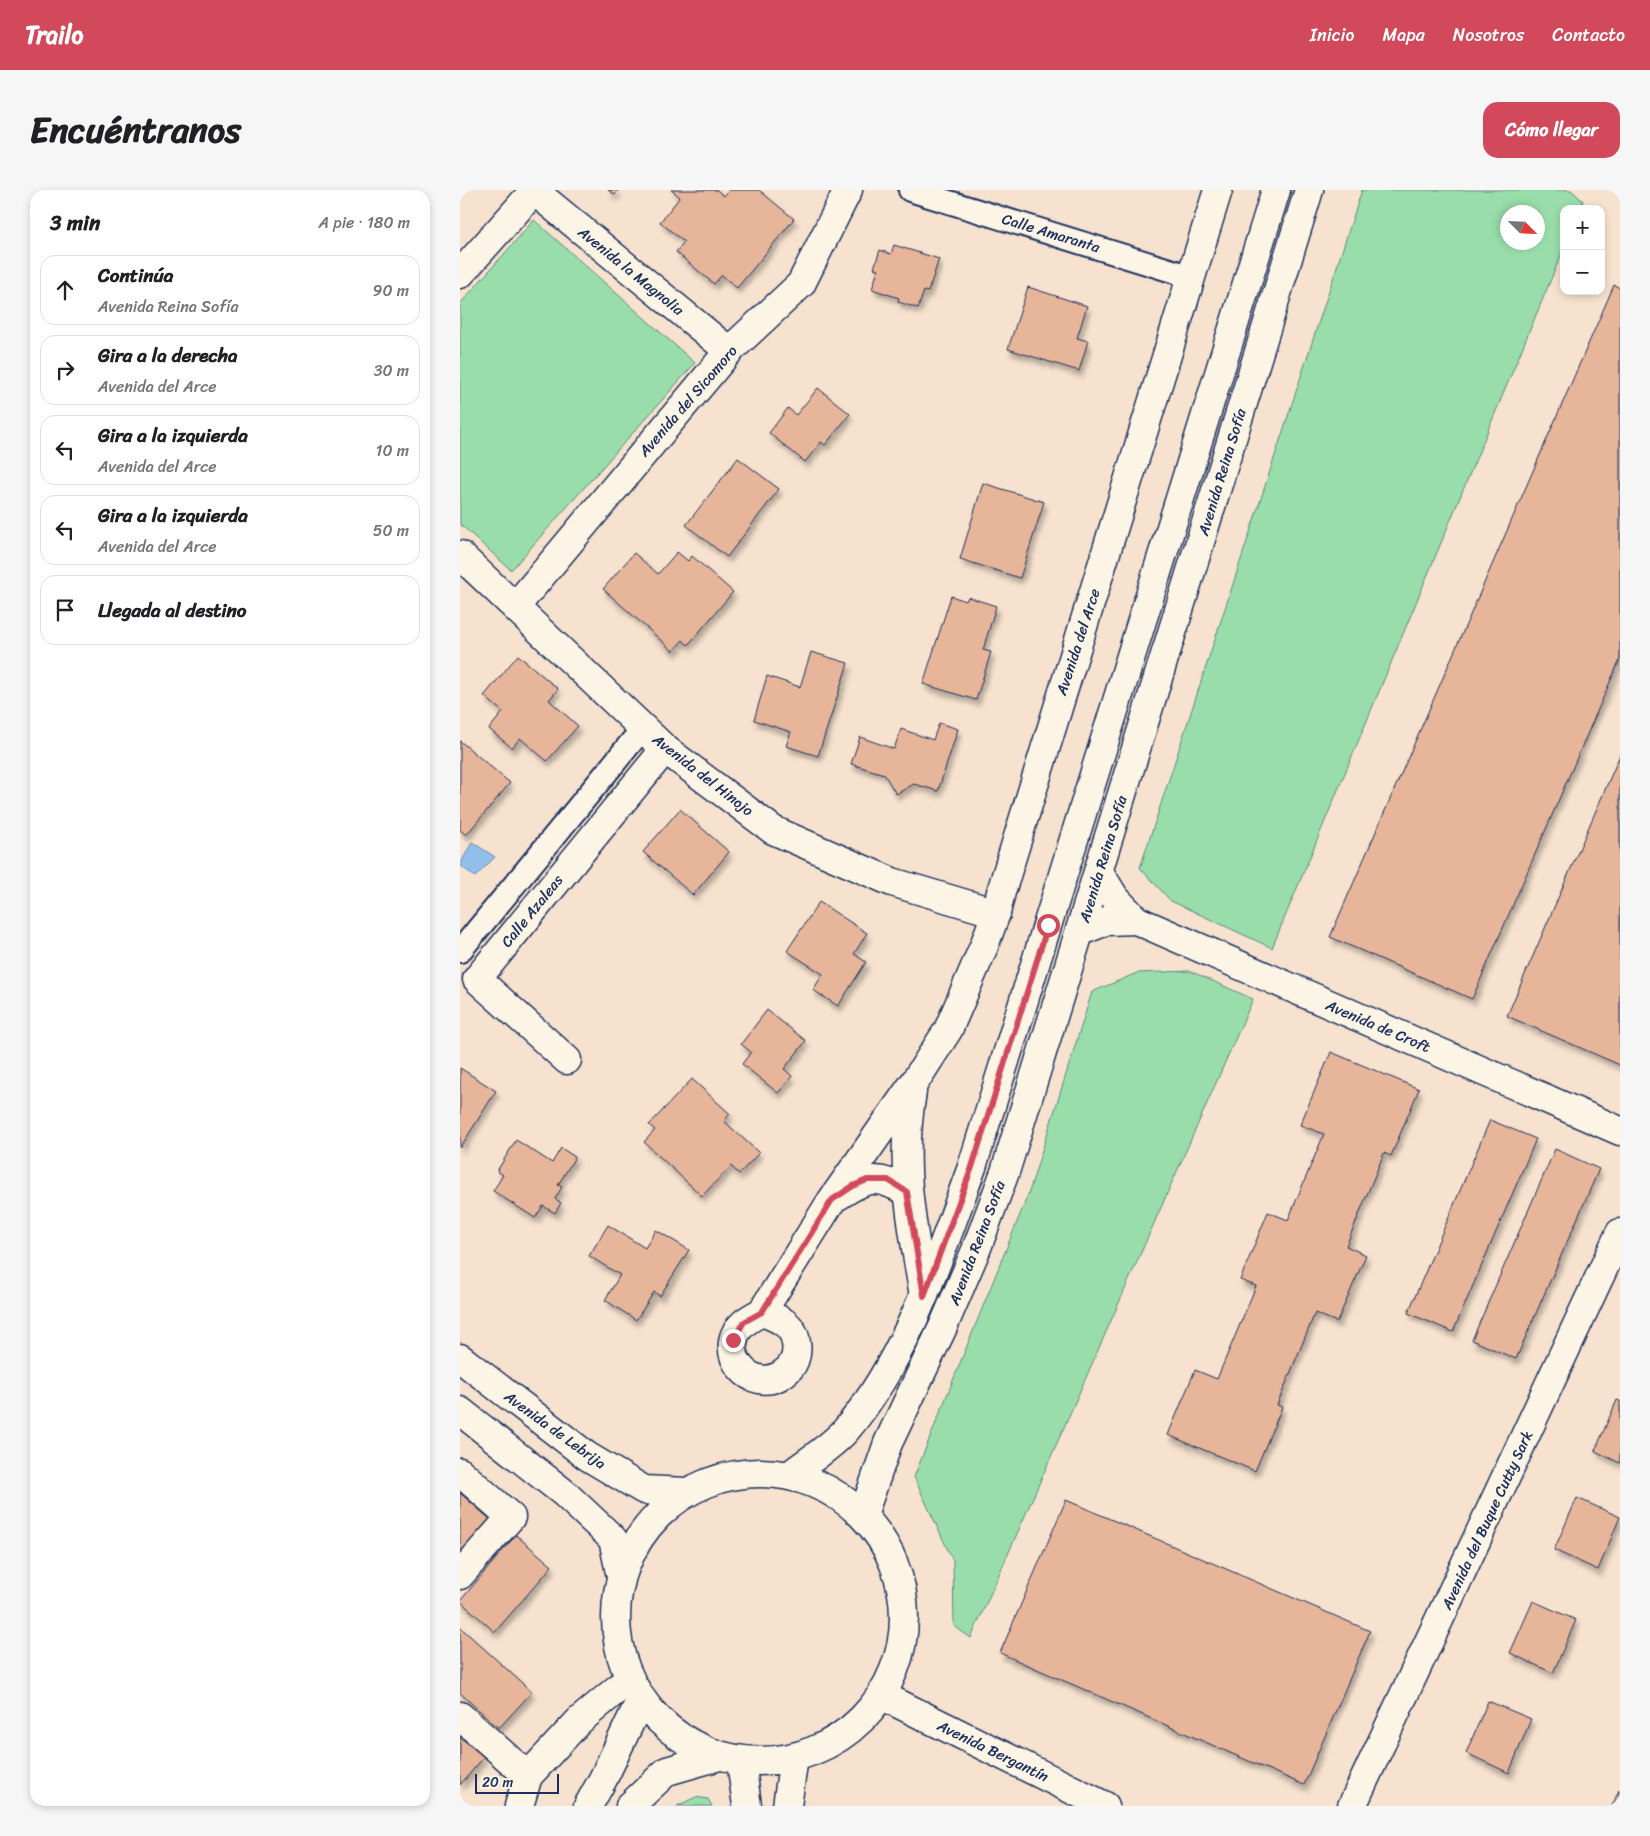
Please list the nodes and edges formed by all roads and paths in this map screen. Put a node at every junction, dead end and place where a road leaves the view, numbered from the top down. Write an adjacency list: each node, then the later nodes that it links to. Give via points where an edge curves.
1 (848, 190): 9 (street, Avenida del Sicomoro, via 802,284)
2 (910, 190): 8 (street, Calle Amaranta)
3 (1218, 190): 8 (street, Avenida del Arce)
4 (1276, 190): 25 (street, Avenida Reina Sofía, via 975,1158)
5 (1309, 190): 14 (street, Avenida Reina Sofía)
6 (534, 191): 7 (street); 9 (street, Avenida la Magnolia)
7 (460, 274)
8 (1192, 277): 15 (street, Avenida del Arce, via 1062,690)
9 (729, 351): 11 (street, Avenida del Sicomoro)
10 (460, 555): 11 (street, Avenida del Hinojo)
11 (516, 606): 12 (street, Avenida del Hinojo)
12 (643, 728): 13 (street, Avenida del Hinojo); 18 (street)
13 (665, 749): 15 (street, Avenida del Hinojo, via 773,830 892,882); 19 (street, Calle Azaleas, via 476,979)
14 (1099, 872): 16 (street, Avenida de Croft, via 1115,898); 17 (street, Avenida Reina Sofía)
15 (996, 913): 20 (street, Avenida del Arce, via 948,1030)
16 (1136, 920): 17 (street, Avenida de Croft, via 1106,921); 21 (street, Avenida de Croft)
17 (1081, 931): 32 (street, Avenida Reina Sofía, via 1005,1172 943,1327 888,1442)
18 (460, 951)
19 (567, 1060)
20 (914, 1084): 22 (street, Avenida del Arce, via 906,1127); 23 (street, Avenida del Arce)
21 (1620, 1131)
22 (907, 1192): 23 (street, Avenida del Arce, via 888,1180 867,1180); 25 (street, Avenida del Arce)
23 (832, 1200): 26 (street, Avenida del Arce)
24 (1620, 1233): 47 (street, Avenida del Buque Cutty Sark)
25 (924, 1296): 30 (street, Avenida Reina Sofía, via 879,1386 845,1431)
26 (762, 1312)
27 (460, 1358): 31 (street, Avenida de Lebrija, via 587,1456 644,1490)
28 (460, 1411): 34 (street, via 564,1493 613,1539)
29 (460, 1472): 33 (street, via 511,1517)
30 (790, 1475): 31 (street, via 747,1473 726,1476); 32 (street, via 830,1490)
31 (686, 1492): 34 (street, via 658,1515 635,1544)
32 (862, 1515): 36 (street, via 883,1541 896,1570 903,1601 903,1634)
33 (460, 1575)
34 (621, 1577): 35 (street, via 616,1612 618,1646)
35 (635, 1689): 38 (street, via 675,1734); 40 (street, via 580,1721); 42 (street, via 603,1779)
36 (881, 1695): 39 (street, via 858,1723 843,1734); 46 (street, Avenida Bergantín)
37 (460, 1716): 40 (street)
38 (730, 1758): 39 (street, via 767,1762); 43 (street, via 667,1772); 44 (street)
39 (794, 1758): 45 (street)
40 (528, 1776): 41 (street)
41 (519, 1806)
42 (588, 1806)
43 (630, 1806)
44 (747, 1806)
45 (787, 1806)
46 (1105, 1806)
47 (1352, 1806)

